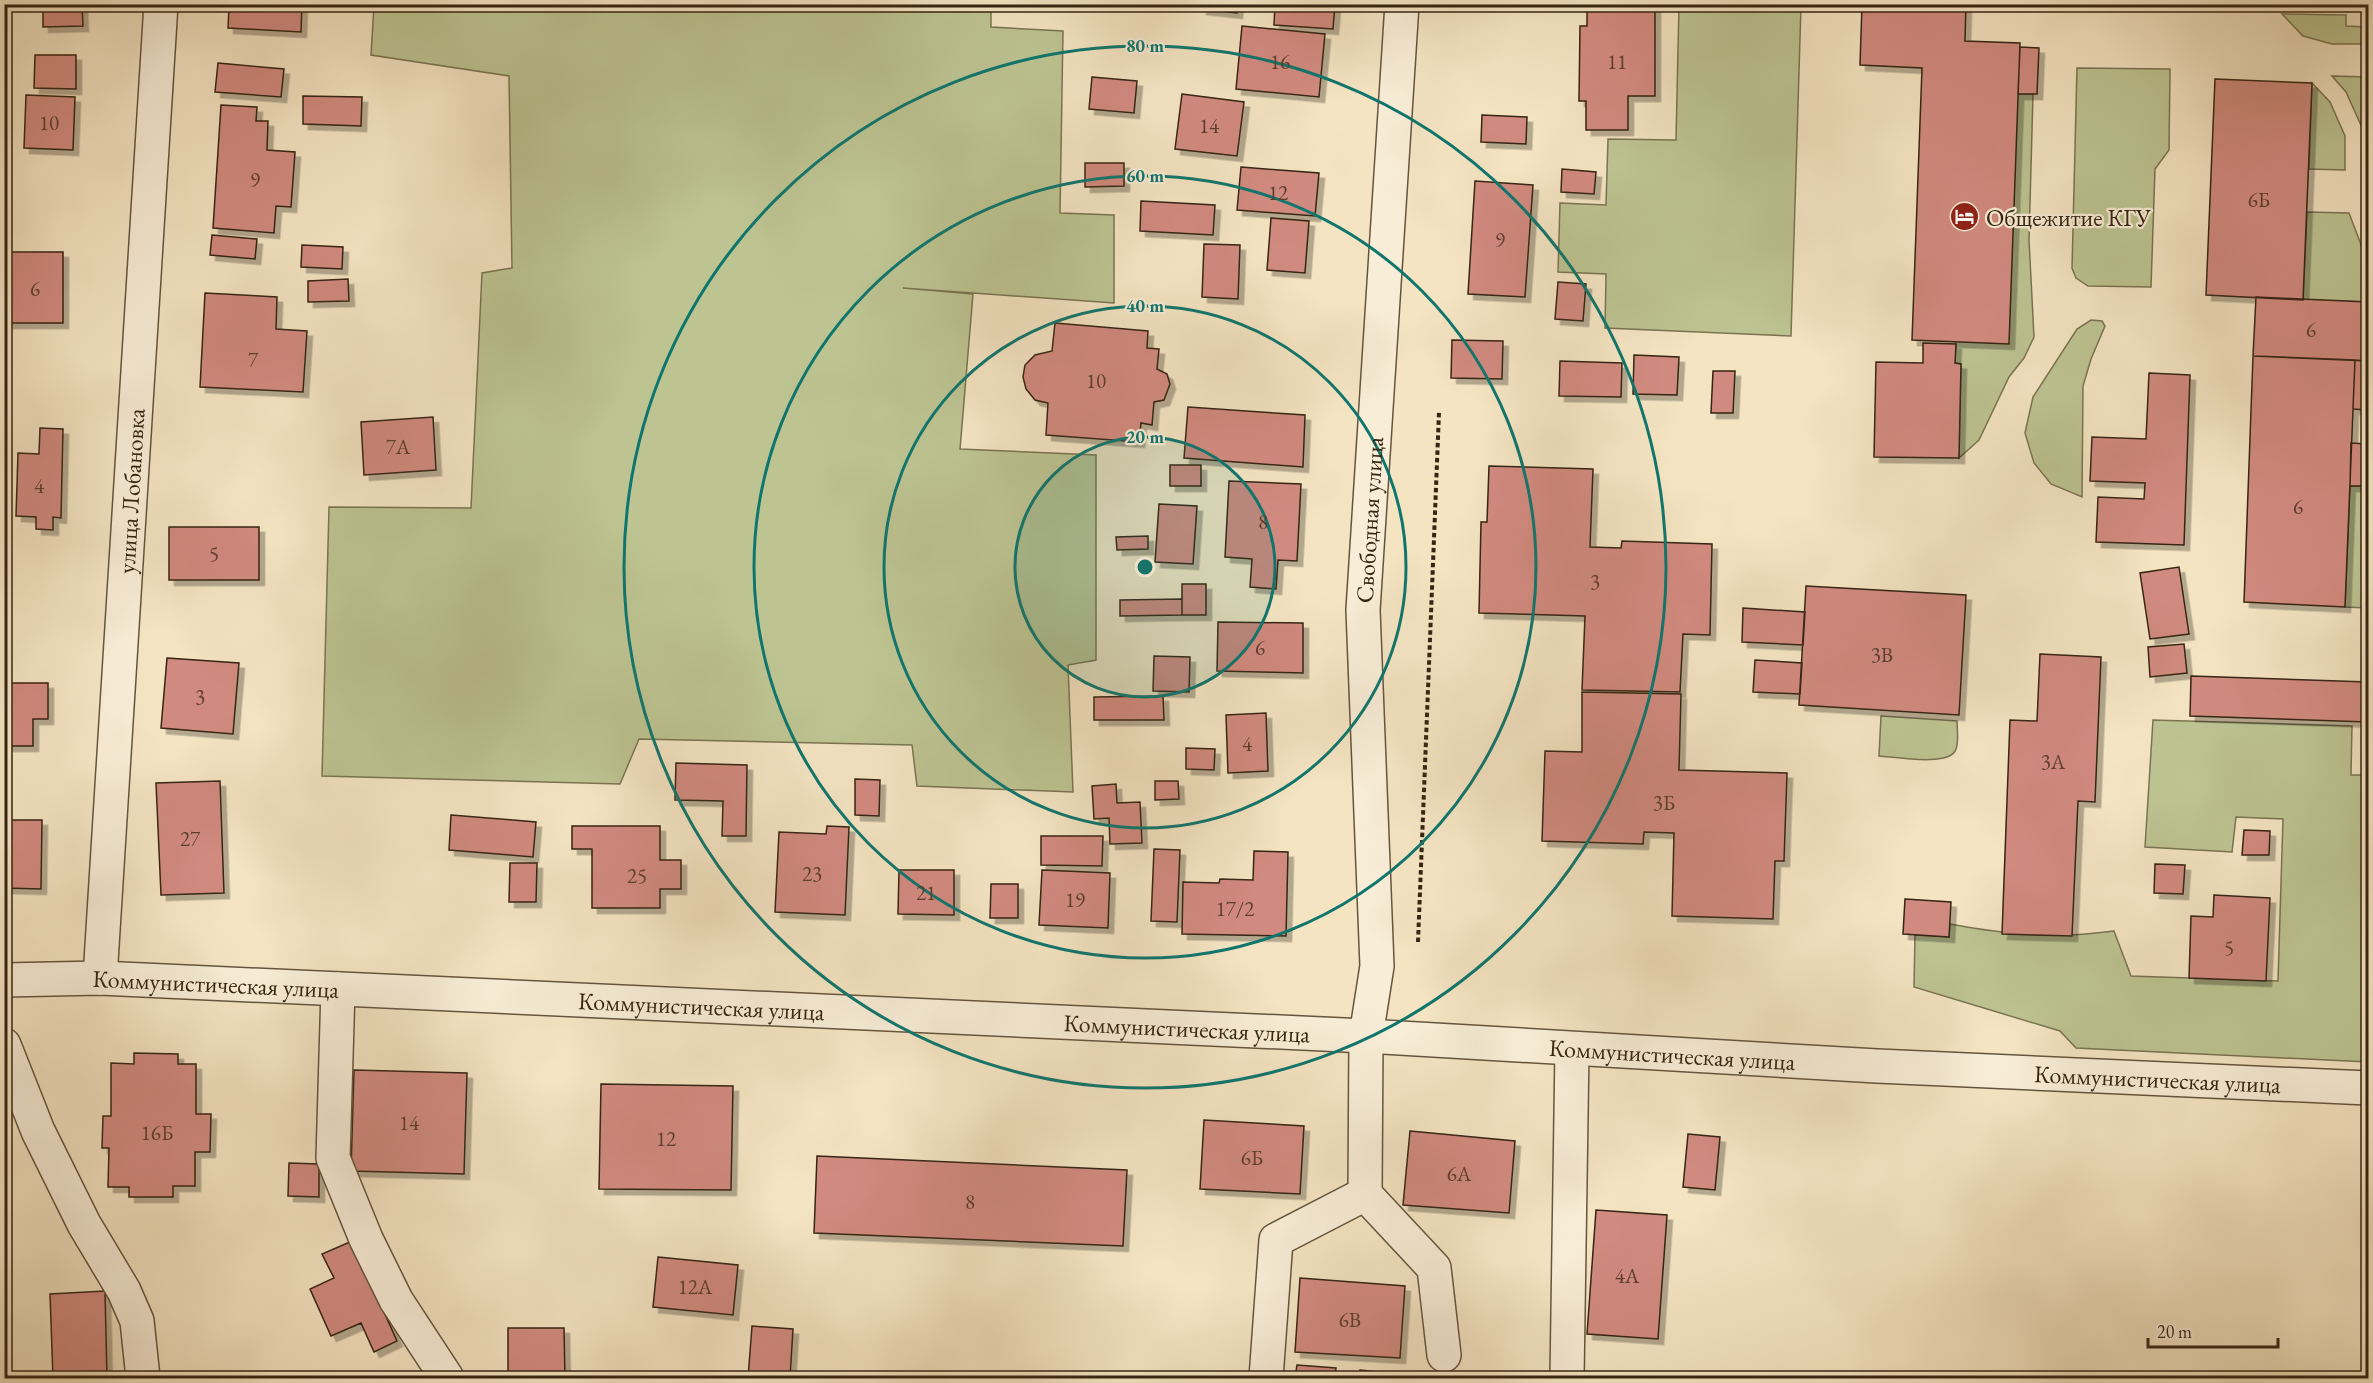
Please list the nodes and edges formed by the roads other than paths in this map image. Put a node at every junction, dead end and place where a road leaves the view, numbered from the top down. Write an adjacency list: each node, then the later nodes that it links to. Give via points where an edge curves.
1 (161, 4): 3 (street, улица Лобановка)
2 (1402, 4): 6 (street, Свободная улица, via 1363,610 1377,966)
3 (100, 978): 4 (street, Коммунистическая улица); 5 (street, Коммунистическая улица)
4 (4, 980)
5 (338, 989): 6 (street, Коммунистическая улица); 13 (street, via 333,1158 396,1300)
6 (1366, 1036): 8 (street, Коммунистическая улица); 10 (street, Свободная улица)
7 (4, 1045): 12 (street, via 38,1131 137,1321)
8 (1572, 1049): 9 (street, Коммунистическая улица); 15 (street)
9 (2368, 1088)
10 (1365, 1194): 11 (street, via 1434,1268); 14 (street, via 1276,1240)
11 (1444, 1355)
12 (143, 1378)
13 (447, 1378)
14 (1266, 1378)
15 (1568, 1378)

